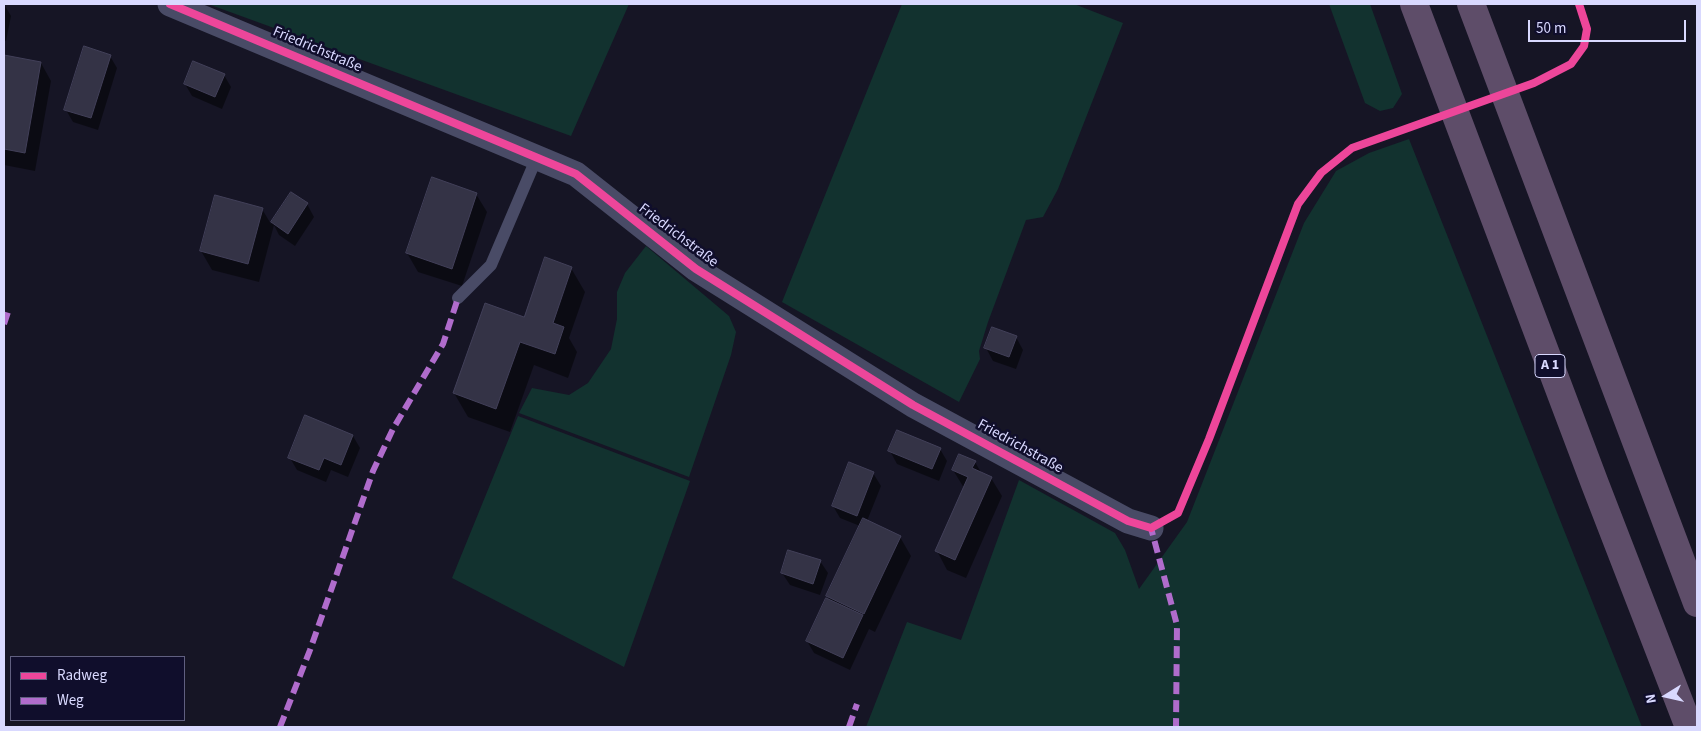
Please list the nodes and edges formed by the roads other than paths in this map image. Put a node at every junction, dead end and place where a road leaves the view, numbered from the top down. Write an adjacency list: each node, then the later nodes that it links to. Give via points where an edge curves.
1 (170, 4): 4 (street, Friedrichstraße)
2 (1414, 4): 8 (highway, A 1)
3 (1471, 4): 7 (highway)
4 (537, 158): 5 (lane, via 491,265); 6 (street, Friedrichstraße, via 576,174 696,269 913,405 1128,521)
5 (458, 298)
6 (1151, 528)
7 (1697, 603)
8 (1689, 727)

